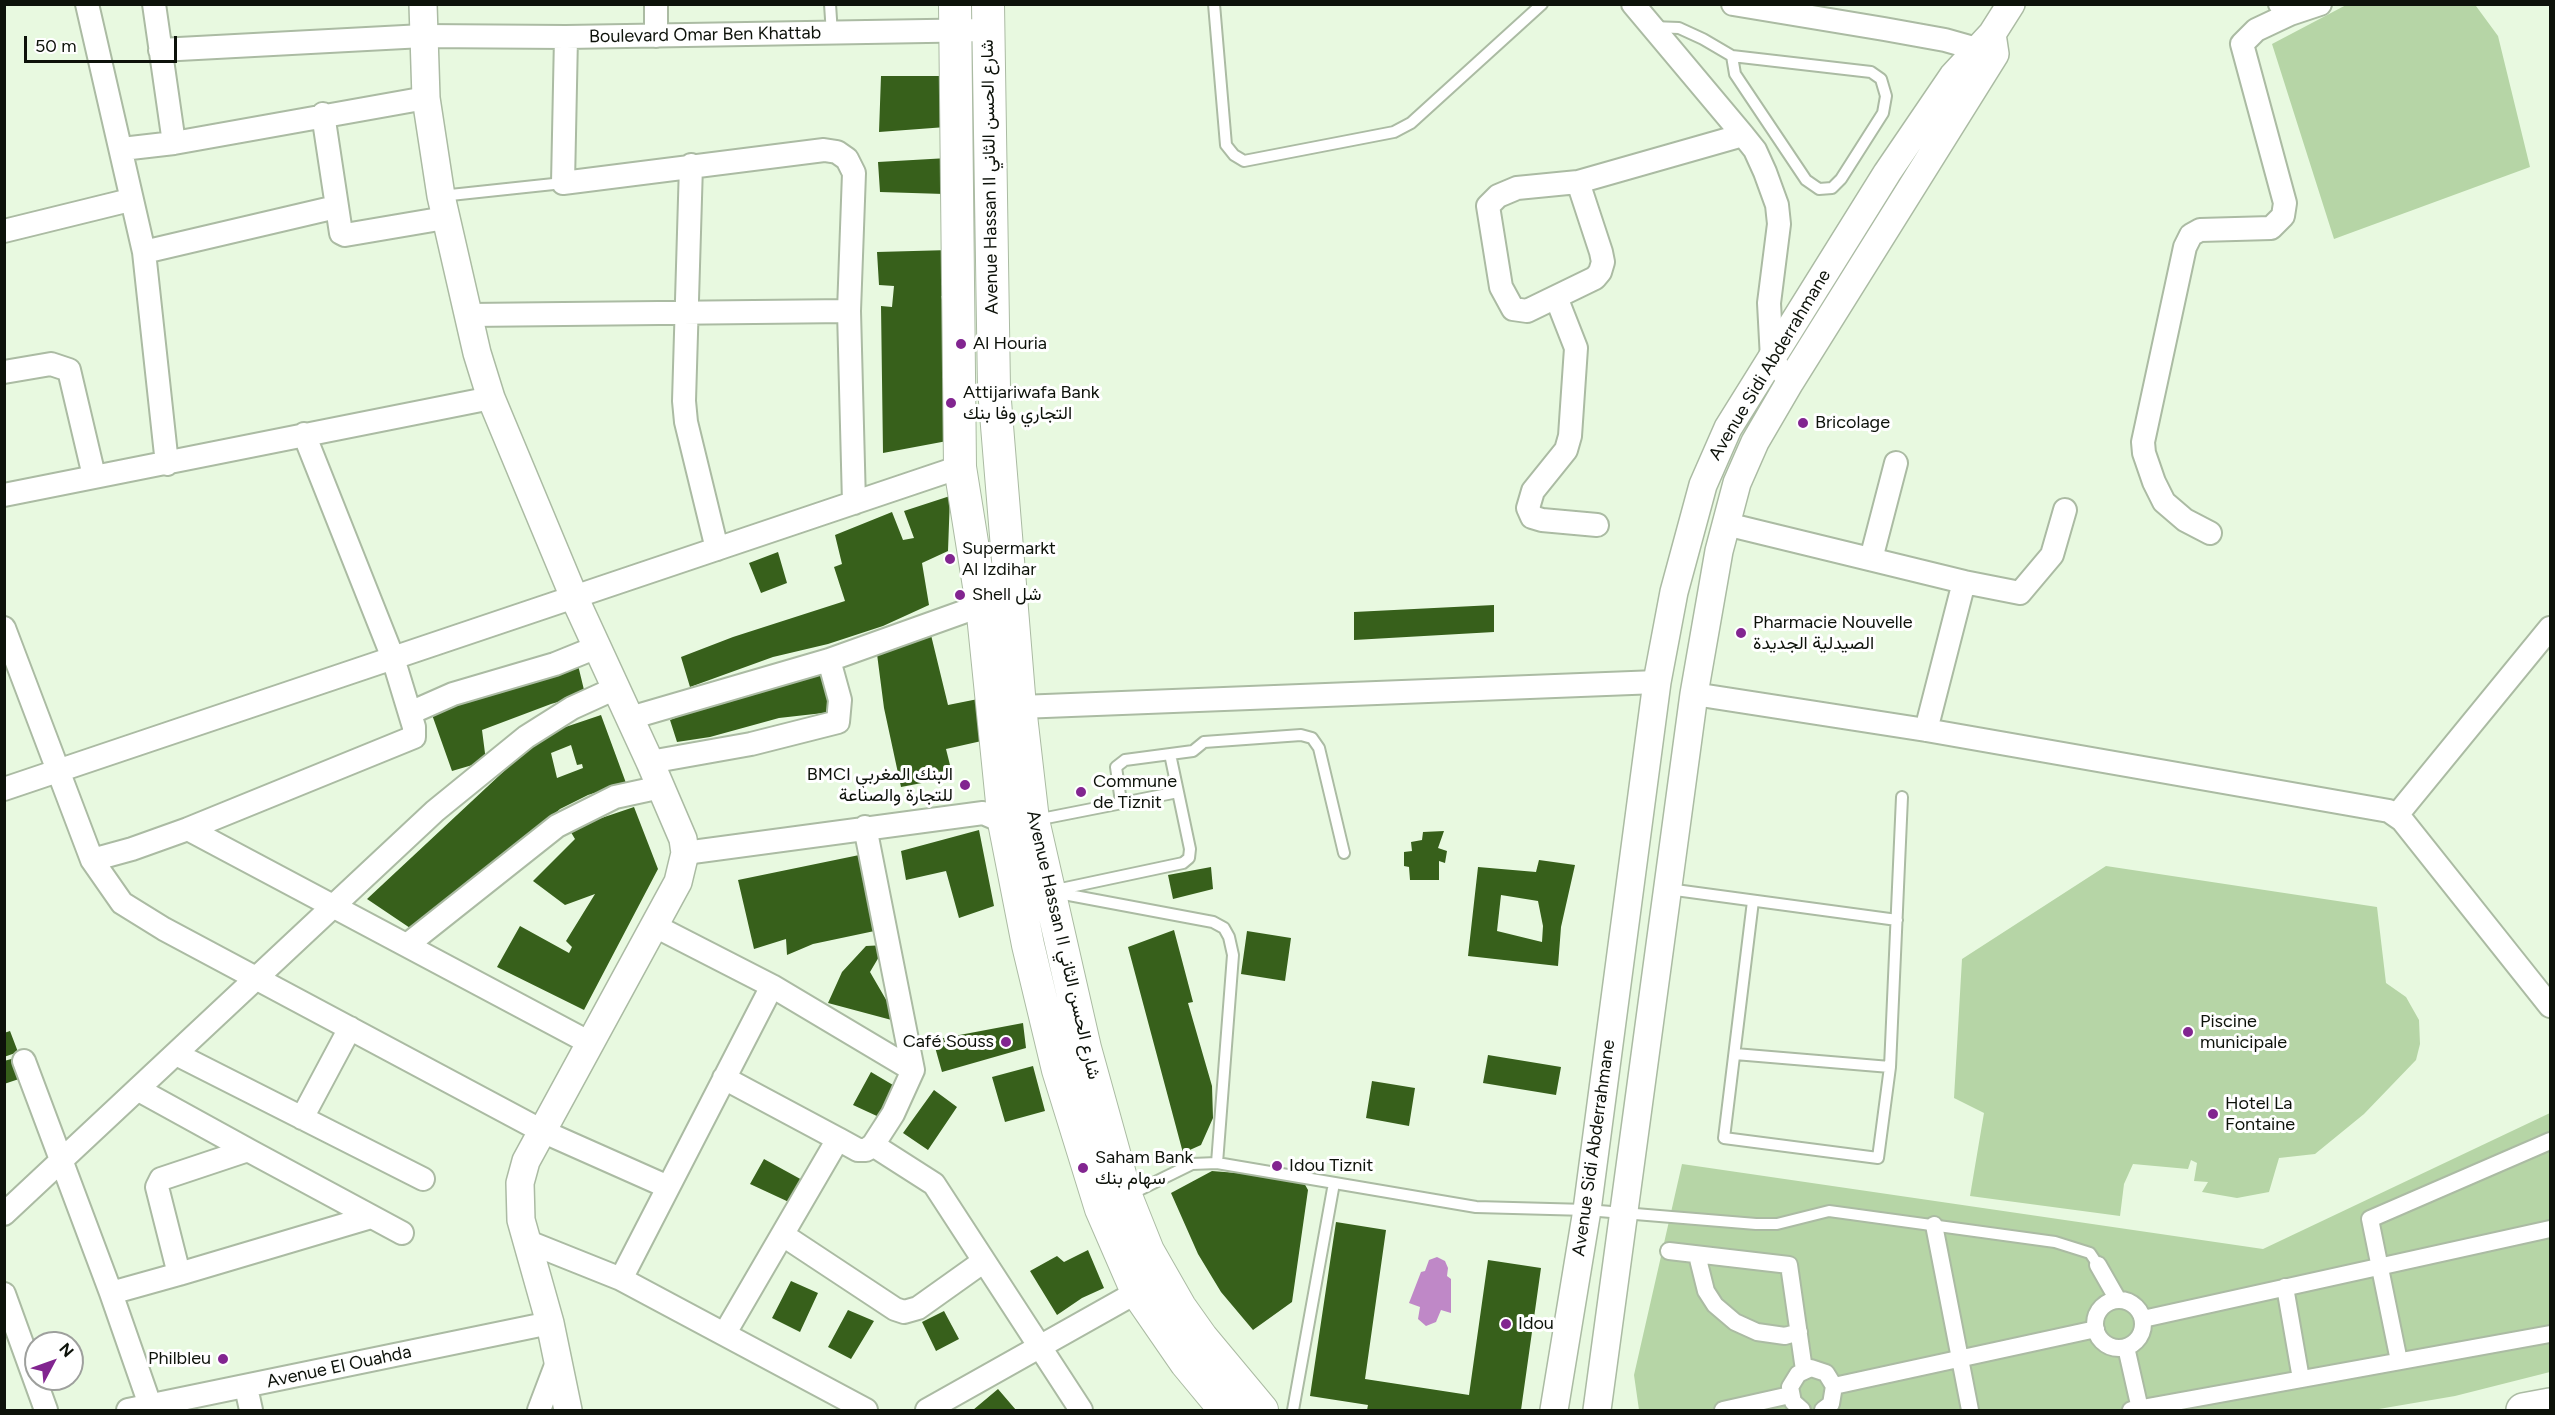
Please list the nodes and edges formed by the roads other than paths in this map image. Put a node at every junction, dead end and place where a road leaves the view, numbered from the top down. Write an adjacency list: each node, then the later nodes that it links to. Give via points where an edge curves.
1 (87, 4): 27 (street)
2 (154, 4): 21 (street)
3 (423, 4): 17 (street)
4 (656, 4): 18 (street)
5 (830, 4): 16 (lane)
6 (1214, 4): 7 (lane, via 1226,145 1244,161 1394,132 1411,123)
7 (1542, 4)
8 (1633, 4): 15 (street)
9 (1733, 4): 20 (street)
10 (2011, 4): 20 (street, Avenue Sidi Abderrahmane)
11 (2320, 4): 12 (street)
12 (2285, 9): 56 (street, via 2242,44 2285,203 2283,216 2271,228 2200,230 2192,235 2185,247 2143,442 2164,502 2185,520)
13 (988, 17): 14 (street, Boulevard Omar Ben Khattab); 44 (main road, Avenue Hassan II شارع الحسن الثاني)
14 (955, 18): 16 (street, Boulevard Omar Ben Khattab); 43 (main road, Avenue Hassan II شارع الحسن الثاني)
15 (1652, 27): 22 (lane, via 1679,28); 25 (street)
16 (832, 34): 18 (street, Boulevard Omar Ben Khattab)
17 (423, 36): 19 (street, Boulevard Omar Ben Khattab); 21 (street, Boulevard Omar Ben Khattab); 23 (street)
18 (656, 36): 19 (street, Boulevard Omar Ben Khattab)
19 (566, 37): 30 (street)
20 (1988, 46): 40 (street, Avenue Sidi Abderrahmane, via 1953,76 1887,173); 42 (street, Avenue Sidi Abderrahmane)
21 (160, 50): 26 (street)
22 (1732, 56): 22 (lane, via 1735,74 1806,180 1819,189 1832,188 1883,113 1886,96 1881,79 1871,72)
23 (426, 98): 24 (street); 33 (street)
24 (323, 114): 26 (street); 32 (street)
25 (1743, 135): 29 (street); 40 (street, via 1755,150 1777,205 1779,225 1768,320)
26 (174, 143): 27 (street)
27 (122, 149): 31 (street)
28 (691, 165): 30 (street); 37 (street); 38 (street, via 824,150 847,159 854,173)
29 (1578, 182): 36 (street, via 1601,252 1602,267 1595,278); 36 (street, via 1506,191 1492,200 1487,210 1501,287 1509,305 1522,312)
30 (563, 183): 33 (lane)
31 (130, 200): 34 (street); 35 (street)
32 (336, 207): 33 (street, via 339,229 345,234); 35 (street)
33 (443, 207): 39 (street)
34 (4, 231)
35 (144, 252): 47 (street)
36 (1556, 297): 55 (street, via 1576,348 1570,436 1566,450 1533,491 1528,508 1532,517 1542,520)
37 (685, 311): 38 (street); 39 (street); 57 (street, via 682,381 686,422)
38 (849, 311): 52 (street)
39 (469, 315): 45 (street)
40 (1772, 359): 42 (street); 68 (street, Avenue Sidi Abderrahmane, via 1728,428 1703,485 1674,592)
41 (4, 372): 50 (street, via 51,364 69,370)
42 (1790, 382): 54 (street, Avenue Sidi Abderrahmane, via 1742,471)
43 (959, 389): 44 (main road); 49 (main road, Avenue Hassan II شارع الحسن الثاني)
44 (994, 389): 60 (main road, Avenue Hassan II شارع الحسن الثاني)
45 (491, 398): 46 (street); 61 (street)
46 (304, 434): 47 (street); 66 (street)
47 (167, 464): 50 (street)
48 (1896, 464): 58 (street)
49 (960, 467): 52 (street); 62 (main road, Avenue Hassan II شارع الحسن الثاني)
50 (94, 476): 51 (street)
51 (4, 495)
52 (854, 503): 57 (street)
53 (2065, 510): 59 (street, via 2052,555 2020,593)
54 (1726, 524): 58 (street); 70 (street, Avenue Sidi Abderrahmane)
55 (1597, 525)
56 (2210, 533)
57 (717, 549): 61 (street)
58 (1871, 559): 59 (street)
59 (1964, 582): 74 (street)
60 (1011, 595): 62 (street); 71 (main road, Avenue Hassan II شارع الحسن الثاني)
61 (574, 597): 65 (street); 66 (street)
62 (982, 605): 67 (street); 83 (main road, Avenue Hassan II شارع الحسن الثاني)
63 (4, 628): 77 (street)
64 (2550, 628): 84 (street)
65 (597, 647): 69 (street); 72 (street, via 555,664 453,694)
66 (393, 658): 72 (street); 77 (street)
67 (829, 660): 73 (street); 76 (street, via 840,700 838,722 751,744)
68 (1657, 682): 71 (street); 90 (street, Avenue Sidi Abderrahmane)
69 (616, 688): 73 (street); 94 (street, via 572,708 518,743 435,811)
70 (1694, 694): 74 (street); 91 (street, Avenue Sidi Abderrahmane)
71 (1020, 707): 83 (main road, Avenue Hassan II شارع الحسن الثاني)
72 (410, 713): 86 (street, via 415,732 409,741)
73 (630, 718): 76 (street)
74 (1926, 730): 84 (street)
75 (1170, 754): 80 (lane); 82 (lane, via 1119,763 1116,767); 88 (lane, via 1193,751 1204,742 1301,735 1312,738 1318,748)
76 (650, 762): 78 (street)
77 (57, 771): 79 (street); 89 (street)
78 (661, 787): 87 (street); 97 (street, via 615,797 556,826)
79 (4, 789)
80 (1178, 792): 82 (lane); 92 (lane, via 1190,849 1189,858 1183,863)
81 (1902, 797): 95 (lane)
82 (1121, 802): 83 (lane)
83 (1010, 809): 85 (street); 92 (main road, Avenue Hassan II شارع الحسن الثاني); 139 (main road, Avenue Hassan II شارع الحسن الثاني, via 1028,945 1058,1070 1101,1209)
84 (2397, 814): 100 (street)
85 (865, 827): 87 (street); 107 (street)
86 (188, 829): 89 (street); 94 (street)
87 (685, 853): 96 (street, via 678,882)
88 (1344, 853)
89 (92, 860): 98 (street, via 122,903)
90 (1630, 884): 91 (street); 122 (street, Avenue Sidi Abderrahmane)
91 (1668, 889): 93 (lane); 124 (street, Avenue Sidi Abderrahmane)
92 (1047, 891): 117 (lane, via 1213,922 1224,928 1233,955); 121 (main road, Avenue Hassan II شارع الحسن الثاني)
93 (1754, 901): 95 (lane); 103 (lane)
94 (334, 904): 97 (street); 98 (street)
95 (1897, 920): 106 (lane)
96 (655, 926): 99 (street); 102 (street)
97 (407, 945): 102 (street)
98 (257, 978): 101 (street); 104 (street)
99 (772, 986): 107 (street); 108 (street)
100 (2550, 1006)
101 (350, 1028): 110 (street); 111 (street)
102 (590, 1043): 111 (street)
103 (1736, 1054): 106 (lane); 106 (lane, via 1724,1138 1878,1158)
104 (178, 1055): 109 (street); 110 (street)
105 (24, 1061): 116 (street)
106 (1890, 1067)
107 (914, 1070): 114 (street)
108 (724, 1078): 112 (street); 120 (street)
109 (139, 1090): 115 (street); 116 (street)
110 (302, 1118): 118 (street)
111 (542, 1131): 120 (street); 130 (street, via 526,1161 520,1183)
112 (838, 1139): 114 (street, via 858,1150); 129 (street)
113 (2550, 1141): 135 (street, via 2370,1219)
114 (873, 1145): 133 (street, via 934,1185)
115 (248, 1150): 125 (street); 136 (street, via 158,1183)
116 (61, 1163): 123 (street); 140 (street)
117 (1217, 1163): 119 (lane); 121 (lane, via 1192,1164)
118 (423, 1179)
119 (1334, 1183): 122 (lane, via 1476,1207); 170 (lane)
120 (668, 1187): 137 (street)
121 (1126, 1196): 169 (main road, Avenue Hassan II شارع الحسن الثاني, via 1148,1251 1180,1307)
122 (1587, 1210): 124 (lane); 171 (street, Avenue Sidi Abderrahmane)
123 (4, 1214)
124 (1624, 1214): 126 (lane, via 1777,1224 1829,1211); 172 (street, Avenue Sidi Abderrahmane)
125 (371, 1217): 128 (street); 136 (street)
126 (1934, 1225): 134 (lane, via 2074,1247 2090,1253); 151 (street)
127 (2550, 1229): 135 (street)
128 (402, 1233)
129 (783, 1234): 133 (street, via 904,1312 918,1308); 147 (street)
130 (526, 1241): 137 (street); 144 (street)
131 (1669, 1251): 132 (street)
132 (1697, 1255): 146 (street, via 1706,1291 1735,1322 1757,1332 1785,1336); 146 (street, via 1789,1264)
133 (984, 1261): 150 (street)
134 (2098, 1265): 142 (street)
135 (2380, 1267): 138 (street); 153 (street)
136 (179, 1274): 140 (street)
137 (621, 1279): 147 (street)
138 (2285, 1287): 143 (street); 155 (street)
139 (1137, 1292): 150 (street); 168 (main road, Avenue Hassan II شارع الحسن الثاني, via 1186,1363)
140 (111, 1293): 160 (street)
141 (4, 1294): 161 (street)
142 (2118, 1300): 143 (street, via 2134,1305); 145 (street, via 2098,1312)
143 (2143, 1319): 149 (street, via 2139,1338)
144 (550, 1323): 152 (street); 157 (street, Avenue El Ouahda)
145 (2096, 1329): 149 (street, via 2104,1343); 151 (street)
146 (1799, 1332): 154 (street)
147 (725, 1333): 165 (street)
148 (2550, 1334): 153 (street)
149 (2126, 1347): 177 (street)
150 (1040, 1348): 166 (street); 167 (street)
151 (1959, 1359): 156 (street); 176 (street)
152 (558, 1360): 163 (street); 164 (street)
153 (2399, 1361): 155 (street)
154 (1804, 1370): 156 (street, via 1826,1373); 158 (street, via 1793,1380)
155 (2301, 1379): 177 (street)
156 (1834, 1386): 175 (street, via 1831,1404)
157 (246, 1387): 160 (street, Avenue El Ouahda); 162 (street)
158 (1790, 1395): 173 (street); 174 (street)
159 (2550, 1405): 178 (highway)
160 (139, 1408)
161 (46, 1410)
162 (251, 1410)
163 (539, 1410)
164 (568, 1410)
165 (866, 1410)
166 (927, 1410)
167 (1081, 1410)
168 (1225, 1410)
169 (1262, 1410)
170 (1293, 1410)
171 (1554, 1410)
172 (1597, 1410)
173 (1723, 1410)
174 (1802, 1410)
175 (1823, 1410)
176 (1970, 1410)
177 (2136, 1410)
178 (2523, 1410)

